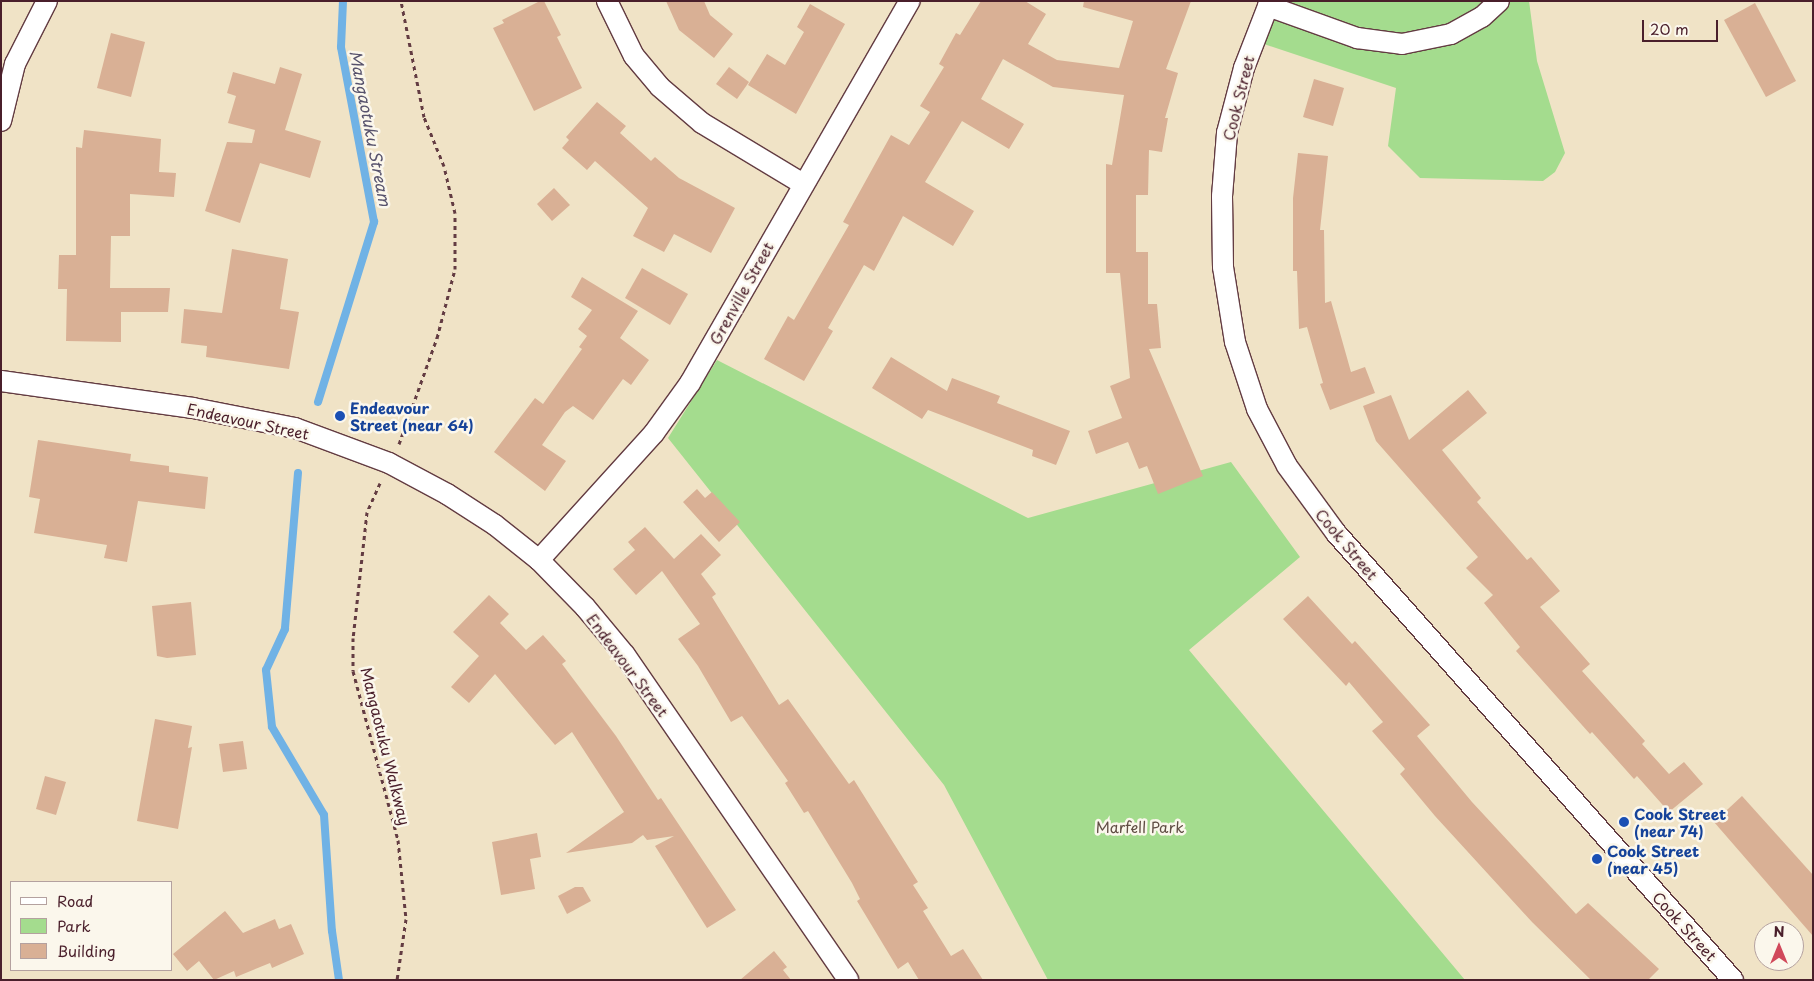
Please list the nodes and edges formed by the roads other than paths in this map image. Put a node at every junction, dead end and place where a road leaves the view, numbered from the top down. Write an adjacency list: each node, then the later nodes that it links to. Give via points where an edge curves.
1 (47, 1): 6 (street, via 15,64)
2 (607, 1): 7 (street, via 634,56 660,87 702,124)
3 (910, 1): 7 (street, Grenville Street)
4 (1499, 1): 5 (street, via 1482,17 1451,34 1402,44 1357,38)
5 (1269, 3): 11 (street, Cook Street, via 1244,68 1227,133 1222,196 1223,267 1235,342 1257,409 1286,466 1336,533)
6 (1, 122)
7 (803, 184): 9 (street, Grenville Street, via 690,384 654,433)
8 (1, 381): 9 (street, Endeavour Street, via 193,408 295,428 389,463 447,494)
9 (539, 560): 10 (street, Endeavour Street, via 585,607 625,655)
10 (848, 980)
11 (1733, 980)

